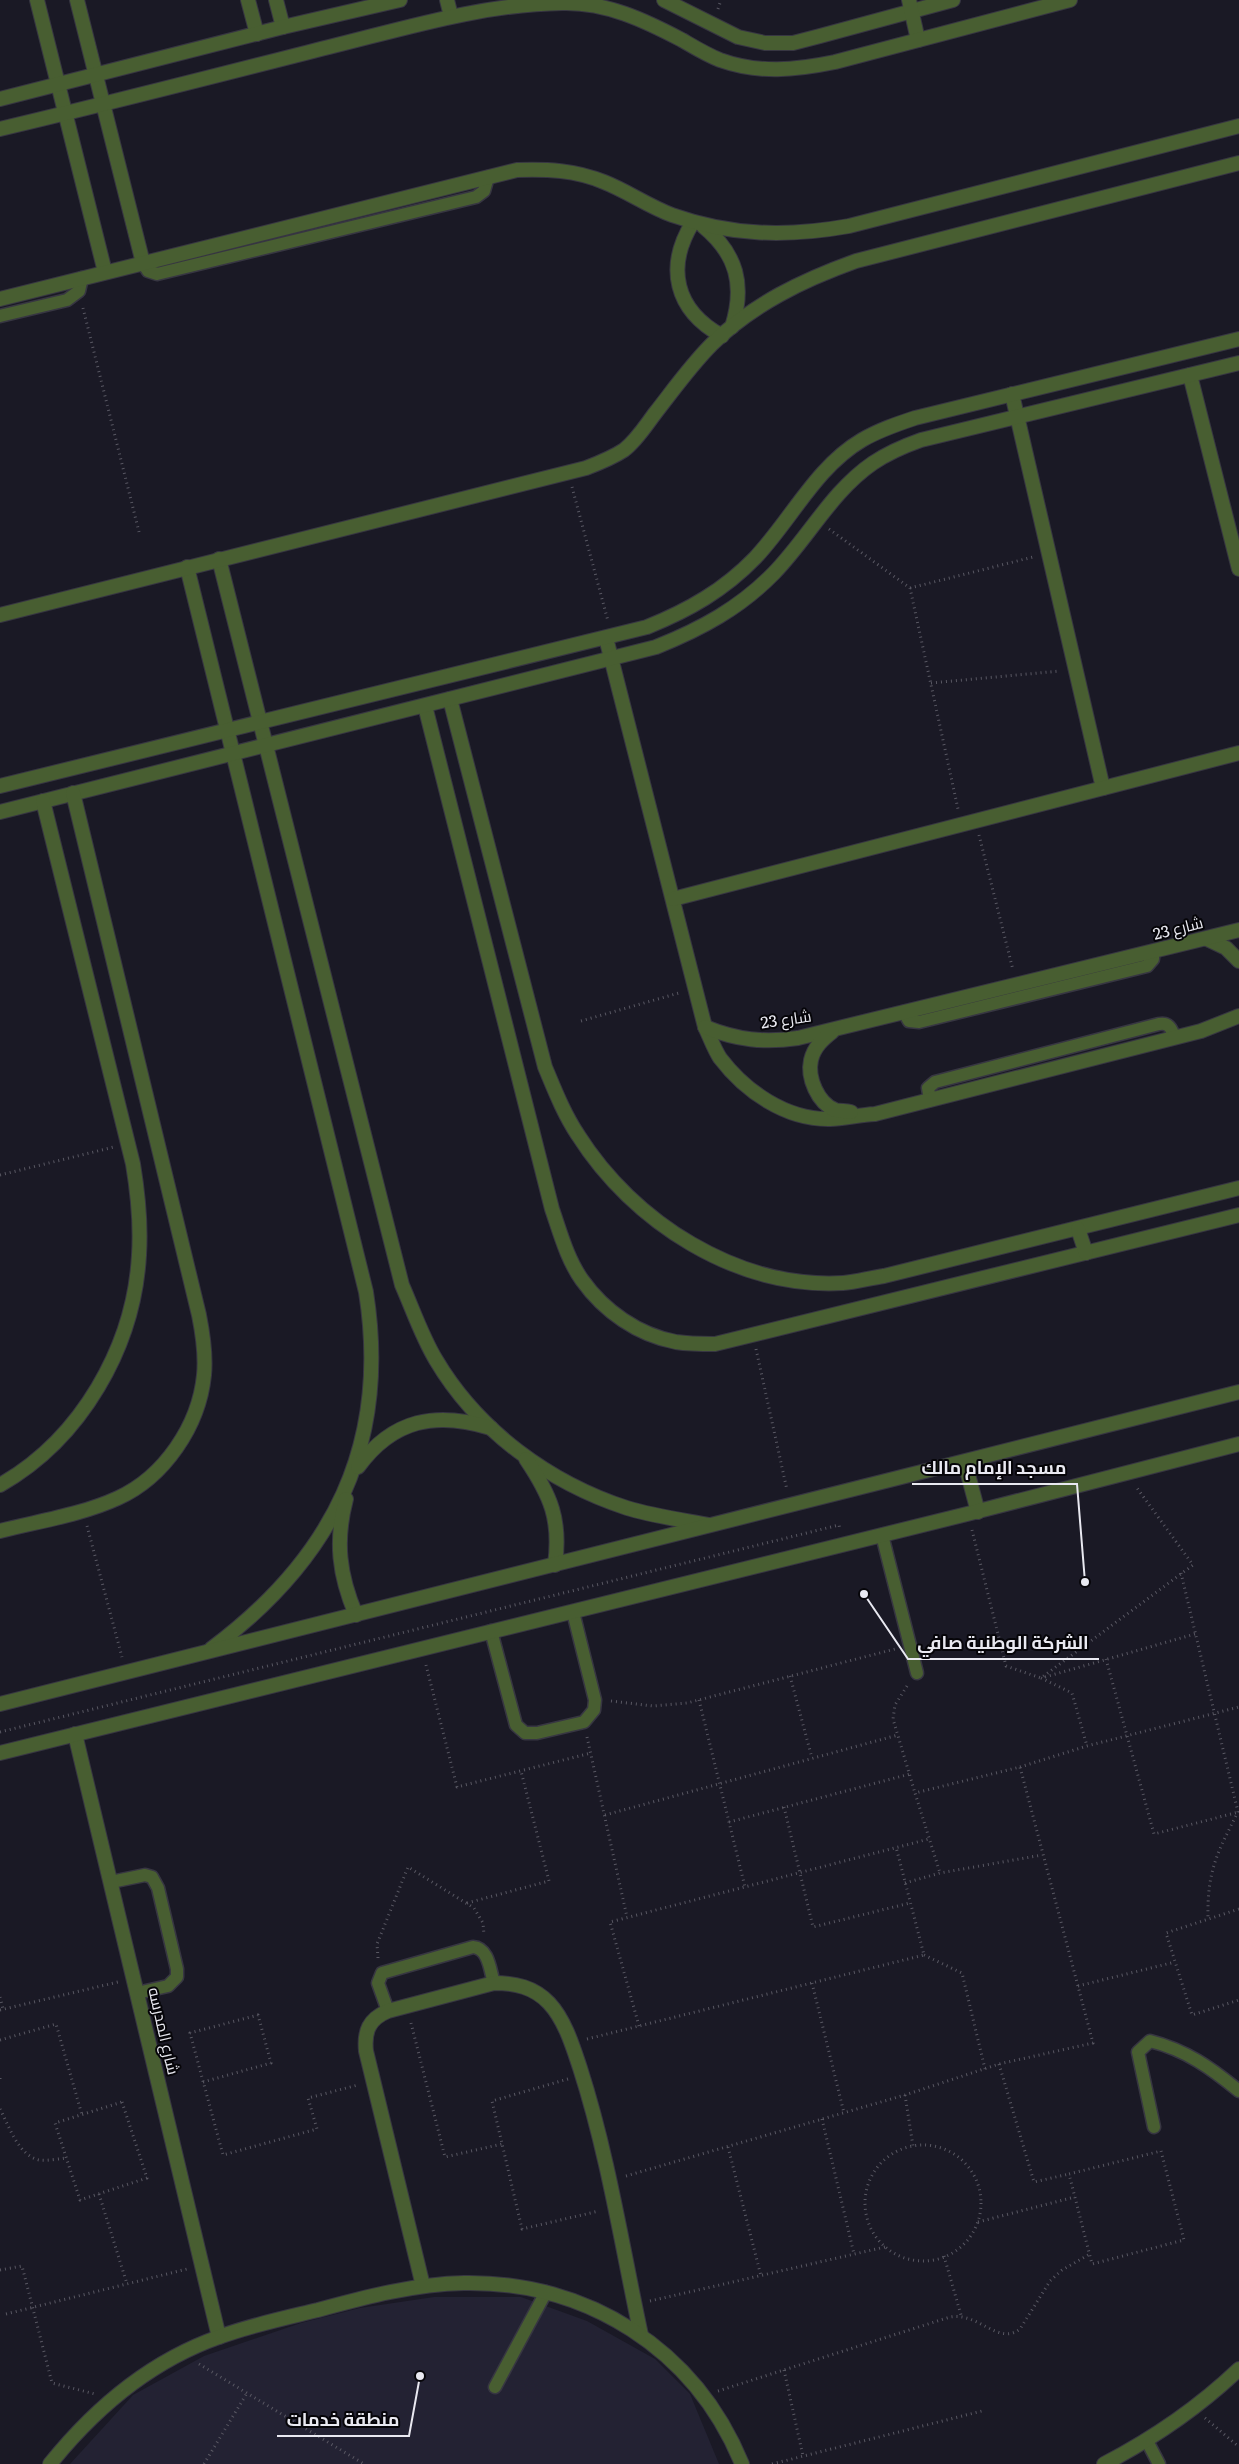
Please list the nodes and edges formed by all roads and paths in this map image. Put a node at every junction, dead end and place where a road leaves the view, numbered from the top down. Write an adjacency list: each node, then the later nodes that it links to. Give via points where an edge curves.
1 (37, 0): 16 (street)
2 (77, 0): 15 (street)
3 (248, 0): 13 (street)
4 (276, 0): 12 (street)
5 (400, 0): 12 (street)
6 (447, 0): 11 (street)
7 (664, 0): 10 (street, via 738,37 765,43 793,43)
8 (954, 0): 10 (street)
9 (1070, 0): 14 (street)
10 (910, 6): 14 (street)
11 (451, 16): 14 (street, via 528,3 567,2 601,6 634,16 718,60 746,68 776,70 828,64); 18 (street)
12 (283, 26): 13 (street)
13 (257, 34): 15 (street)
14 (918, 40)
15 (95, 75): 16 (street); 18 (street)
16 (58, 84): 17 (street); 19 (street)
17 (0, 99)
18 (103, 104): 19 (street); 24 (street)
19 (65, 114): 21 (street); 25 (street)
20 (1239, 126): 23 (street, via 849,226 775,234 738,232)
21 (0, 129)
22 (1239, 163): 29 (street, via 856,261 780,293)
23 (697, 223): 24 (street, via 576,173 517,170); 29 (street, via 716,237 728,252 735,270 739,289 738,309); 29 (street, via 684,237 678,253 679,286 694,316 707,328)
24 (143, 263): 25 (street)
25 (104, 272): 26 (street)
26 (80, 284): 27 (street); 28 (lane, via 67,300); 37 (path)
27 (0, 299)
28 (0, 316)
29 (727, 332): 35 (street, via 682,379 641,434 606,460)
30 (1239, 339): 33 (street)
31 (1239, 363): 32 (street)
32 (1190, 375): 34 (street); 41 (street)
33 (1012, 394): 34 (street); 44 (street, via 915,418 861,440 837,459 756,557 732,580 678,615)
34 (1017, 417): 36 (street, via 921,440 896,450 852,480); 38 (street)
35 (568, 473): 39 (street); 44 (path)
36 (817, 520): 42 (path); 45 (street, via 775,572 721,617 656,647)
37 (139, 532)
38 (1048, 554): 42 (path); 46 (street)
39 (219, 559): 40 (street); 50 (street)
40 (187, 567): 43 (street); 51 (street)
41 (1239, 570)
42 (910, 588): 47 (path)
43 (0, 615)
44 (609, 637): 45 (street); 50 (street)
45 (612, 659): 48 (street); 61 (street)
46 (1075, 669): 47 (path); 56 (street)
47 (931, 683): 60 (path)
48 (450, 700): 49 (street); 78 (street, via 545,1067 562,1108 579,1137 600,1165 647,1213 681,1238 718,1258 758,1272 800,1281 842,1283 884,1276)
49 (424, 706): 52 (street); 80 (street, via 552,1209 581,1279 606,1308 639,1330 676,1342 705,1344)
50 (261, 722): 51 (street); 52 (street)
51 (228, 730): 53 (street); 55 (street)
52 (267, 745): 53 (street); 82 (street, via 402,1284 437,1361 462,1397)
53 (234, 753): 57 (street); 87 (street, via 366,1292 372,1332 372,1368 369,1405)
54 (1239, 753): 56 (street)
55 (0, 786)
56 (1103, 788): 60 (street)
57 (73, 794): 58 (street); 90 (street, via 204,1345 204,1376 197,1406 184,1435 167,1460 144,1482 118,1498)
58 (43, 801): 59 (street); 74 (street)
59 (0, 812)
60 (968, 822): 61 (street); 66 (path)
61 (673, 899): 67 (street)
62 (1239, 930): 63 (street, شارع 23)
63 (1207, 939): 64 (street, شارع 23); 65 (street, via 1226,948)
64 (1153, 952): 66 (street, شارع 23); 68 (lane, via 1153,959 1147,966 918,1022 909,1021)
65 (1239, 961)
66 (1017, 985): 68 (street, شارع 23)
67 (695, 989): 70 (path); 71 (street)
68 (904, 1012): 72 (street, شارع 23)
69 (1237, 1015): 73 (street, via 1174,1037)
70 (581, 1020)
71 (705, 1027): 72 (street, شارع 23, via 728,1036 765,1041); 73 (street, via 724,1062 740,1081 766,1101 796,1114 828,1119)
72 (834, 1030): 73 (street, via 819,1042 811,1060 811,1079 820,1097 834,1110)
73 (875, 1114)
74 (128, 1144): 75 (path); 88 (street, via 140,1211 139,1256 134,1297 122,1340 103,1380 78,1417 48,1450)
75 (0, 1175)
76 (1239, 1188): 78 (street)
77 (1239, 1215): 79 (street)
78 (1078, 1229): 79 (street)
79 (1086, 1254): 80 (street)
80 (753, 1337): 89 (path)
81 (1239, 1392): 85 (street)
82 (492, 1429): 84 (street); 87 (street, via 466,1420 439,1419 412,1424 388,1436 368,1454)
83 (1239, 1444): 86 (street)
84 (522, 1454): 92 (street, via 591,1494 628,1508); 96 (street, via 551,1501 558,1544)
85 (965, 1463): 89 (street); 91 (street)
86 (1126, 1473): 91 (street); 97 (path, via 1193,1565)
87 (352, 1476): 99 (street, via 338,1541 346,1592); 104 (street, via 315,1544 292,1575 251,1616)
88 (0, 1486)
89 (791, 1506): 92 (street)
90 (83, 1511): 93 (street); 106 (path)
91 (973, 1513): 94 (street); 109 (path, via 1006,1666)
92 (712, 1526): 96 (street)
93 (0, 1531)
94 (882, 1535): 95 (street); 102 (lane)
95 (844, 1544): 98 (street); 117 (path, via 839,1525)
96 (555, 1565): 99 (street)
97 (1181, 1573): 101 (path); 109 (path)
98 (573, 1612): 100 (street); 110 (lane)
99 (356, 1615): 104 (street)
100 (491, 1631): 103 (street); 116 (lane, via 513,1720 520,1730 531,1734)
101 (1195, 1634): 105 (path); 114 (path)
102 (910, 1646): 107 (lane); 108 (path)
103 (422, 1649): 118 (street); 126 (path, via 457,1787)
104 (206, 1653): 106 (street)
105 (1106, 1659): 109 (path); 120 (path)
106 (126, 1672): 112 (street)
107 (917, 1673): 119 (path, via 895,1705)
108 (790, 1676): 111 (path); 124 (path)
109 (1041, 1678): 121 (path, via 1072,1693)
110 (594, 1700): 111 (path, via 668,1706); 116 (lane, via 594,1710)
111 (699, 1700): 128 (path)
112 (0, 1704)
113 (1238, 1707): 114 (path); 115 (path)
114 (1215, 1713): 120 (path); 131 (path)
115 (1239, 1714)
116 (584, 1722): 123 (path)
117 (0, 1732)
118 (75, 1734): 122 (street); 139 (street, شارع المدرسه)
119 (898, 1734): 124 (path); 127 (path)
120 (1127, 1736): 121 (path); 131 (path, via 1154,1834)
121 (1088, 1746): 125 (path)
122 (0, 1753)
123 (591, 1753): 126 (path); 132 (path)
124 (812, 1758): 128 (path)
125 (1020, 1767): 129 (path); 136 (path)
126 (520, 1771): 142 (path, via 549,1881)
127 (910, 1774): 129 (path); 130 (path)
128 (720, 1783): 132 (path); 133 (path)
129 (916, 1793): 134 (path)
130 (784, 1807): 133 (path); 137 (path)
131 (1239, 1812): 146 (path, via 1216,1855 1210,1874)
132 (605, 1815): 145 (path)
133 (729, 1822): 141 (path)
134 (929, 1839): 135 (path); 138 (path)
135 (896, 1847): 137 (path); 140 (path)
136 (1042, 1855): 138 (path); 154 (path)
137 (800, 1873): 141 (path); 143 (path, via 813,1926)
138 (940, 1873): 140 (path)
139 (111, 1882): 151 (street, شارع المدرسه); 155 (lane, via 144,1875 152,1877 158,1888 177,1969 177,1978 168,1986)
140 (905, 1883): 143 (path)
141 (745, 1887): 145 (path)
142 (466, 1903): 147 (path, via 480,1914 483,1923 484,1940); 150 (path, via 408,1867 378,1944)
143 (910, 1903): 148 (path)
144 (1239, 1909): 146 (path)
145 (627, 1917): 161 (path, via 610,1922)
146 (1208, 1919): 149 (path, via 1166,1933)
147 (480, 1948): 150 (lane, via 473,1947 385,1971); 152 (lane)
148 (924, 1956): 153 (path); 165 (path, via 962,1973)
149 (1175, 1962): 154 (path); 157 (path, via 1192,2015)
150 (379, 1976): 160 (lane, via 378,1983)
151 (134, 1978): 155 (street, شارع المدرسه); 159 (path)
152 (494, 1983): 158 (street); 163 (street, via 525,1986 539,1993 559,2016)
153 (812, 1983): 161 (path); 174 (path)
154 (1078, 1986): 164 (path, via 1093,2043)
155 (137, 1993): 192 (street, شارع المدرسه)
156 (0, 1997): 159 (path)
157 (1239, 2000)
158 (406, 2006): 160 (street); 178 (path, via 445,2157)
159 (2, 2010)
160 (388, 2011): 168 (street, via 378,2015 366,2030 366,2051)
161 (639, 2026): 163 (path)
162 (0, 2040): 175 (path, via 56,2024)
163 (570, 2042): 166 (street)
164 (999, 2064): 165 (path); 182 (path, via 1034,2182)
165 (985, 2069): 172 (path)
166 (582, 2075): 178 (path, via 492,2101); 183 (street)
167 (0, 2078): 169 (path)
168 (373, 2080): 170 (path, via 308,2098 317,2129 223,2155); 196 (street)
169 (0, 2082)
170 (203, 2082): 170 (path, via 190,2033 258,2015 271,2062)
171 (1239, 2091): 177 (lane, via 1201,2061 1168,2046 1150,2042 1138,2052)
172 (905, 2095): 174 (path); 179 (path)
173 (0, 2109): 181 (path, via 21,2148 30,2157 41,2160)
174 (844, 2113): 176 (path)
175 (82, 2115): 181 (path, via 55,2124); 184 (path, via 122,2102 147,2178)
176 (822, 2119): 180 (path); 189 (path)
177 (1154, 2127)
178 (502, 2144): 186 (path, via 522,2229)
179 (913, 2146): 187 (path, via 939,2147 962,2160 977,2182 981,2195); 188 (path, via 900,2149 879,2165 866,2188 865,2214 876,2238)
180 (728, 2147): 183 (path); 194 (path)
181 (66, 2158): 184 (path, via 80,2200)
182 (1069, 2174): 185 (path); 190 (path, via 1161,2151 1184,2240 1092,2264)
183 (609, 2181): 186 (street)
184 (99, 2194): 195 (path)
185 (1075, 2197): 187 (path); 190 (path)
186 (614, 2208): 198 (street)
187 (978, 2222): 191 (path, via 965,2243)
188 (885, 2247): 189 (path); 191 (path, via 920,2261)
189 (854, 2254): 194 (path)
190 (1090, 2254): 201 (path, via 1062,2270 1050,2282 1014,2334 1006,2336)
191 (944, 2256): 201 (path)
192 (202, 2266): 195 (path); 203 (street, شارع المدرسه)
193 (0, 2270): 199 (path, via 22,2266)
194 (761, 2276): 198 (path)
195 (127, 2284): 199 (path)
196 (423, 2286): 197 (street, via 505,2284); 203 (street, via 379,2294)
197 (546, 2292): 202 (street, via 580,2302); 207 (lane)
198 (634, 2305): 202 (street)
199 (33, 2308): 200 (path); 210 (path, via 52,2383)
200 (6, 2314)
201 (961, 2316): 206 (path)
202 (641, 2335): 209 (street, via 670,2357)
203 (219, 2337): 204 (street)
204 (181, 2353): 208 (path); 210 (street, via 146,2373)
205 (1239, 2369): 211 (street)
206 (784, 2370): 209 (path); 215 (path)
207 (494, 2387)
208 (247, 2393): 217 (path); 218 (path)
209 (704, 2395): 219 (street)
210 (113, 2398): 216 (street)
211 (1194, 2408): 213 (street); 214 (path)
212 (982, 2410): 215 (path)
213 (1146, 2441): 221 (street); 222 (lane)
214 (1239, 2447)
215 (803, 2456): 220 (path)
216 (50, 2464)
217 (204, 2464)
218 (364, 2464)
219 (742, 2464)
220 (772, 2464)
221 (1104, 2464)
222 (1159, 2464)

